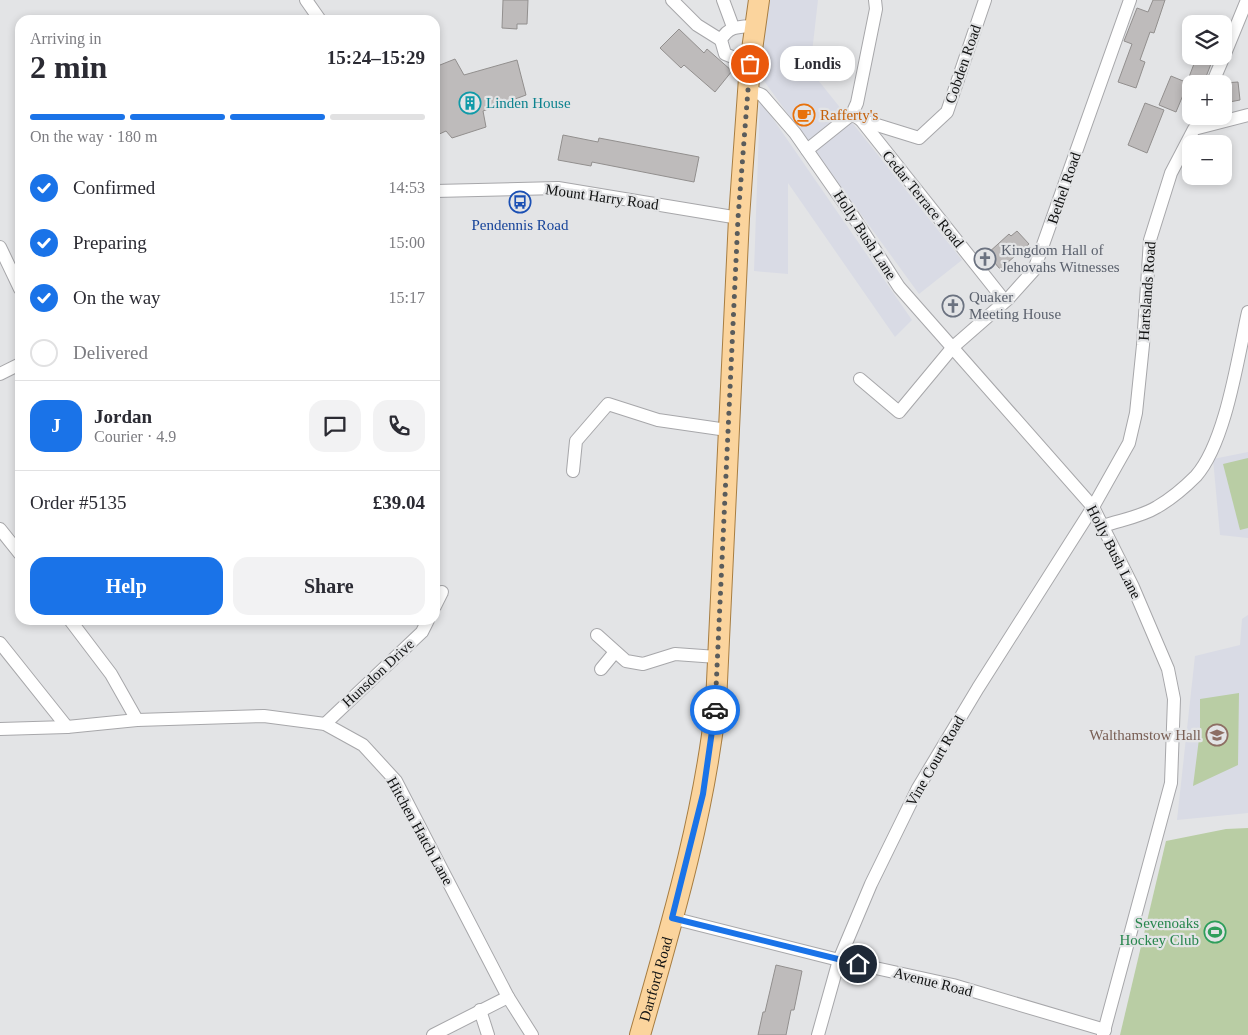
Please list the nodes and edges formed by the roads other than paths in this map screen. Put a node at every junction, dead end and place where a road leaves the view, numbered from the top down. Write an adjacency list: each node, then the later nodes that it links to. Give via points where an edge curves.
1 (306, 0): 9 (street)
2 (672, 0): 13 (street, via 698,25)
3 (723, 0): 11 (street)
4 (759, 0): 10 (main road, Dartford Road)
5 (875, 0): 17 (street)
6 (985, 0): 17 (street, Cobden Road, via 946,112 919,138)
7 (1130, 0): 25 (street, Bethel Road, via 1034,270)
8 (1247, 0): 12 (street)
9 (316, 15)
10 (756, 26): 11 (street); 14 (main road, Dartford Road)
11 (733, 27): 13 (street)
12 (1232, 37)
13 (721, 40): 14 (street, via 725,54)
14 (750, 64): 15 (main road, Dartford Road)
15 (748, 90): 20 (street, Holly Bush Lane, via 762,94); 22 (main road, Dartford Road)
16 (1248, 115): 19 (street)
17 (857, 117): 20 (street); 25 (street, Cedar Terrace Road)
18 (1196, 125): 19 (street, Hartslands Road)
19 (1194, 129): 33 (street, Hartslands Road, via 1171,172 1150,240 1143,346 1136,413 1129,443)
20 (807, 150): 27 (street, Holly Bush Lane, via 899,287)
21 (440, 191): 22 (street, Mount Harry Road, via 558,188)
22 (738, 218): 31 (main road, Dartford Road)
23 (0, 247): 24 (street)
24 (15, 279)
25 (1004, 300): 27 (street, Bethel Road)
26 (1248, 312): 34 (street, via 1227,405 1213,448 1196,476 1157,507)
27 (953, 347): 30 (street, Bethel Road, via 899,412); 33 (street, Holly Bush Lane)
28 (15, 366): 29 (street)
29 (0, 374)
30 (860, 380)
31 (727, 430): 32 (street, via 658,420 608,404 576,441); 44 (main road, Dartford Road)
32 (573, 472)
33 (1093, 507): 34 (street, Holly Bush Lane); 51 (street, Vine Court Road, via 918,788 871,884)
34 (1102, 526): 54 (street, Holly Bush Lane, via 1133,587 1168,669 1174,699 1171,783)
35 (0, 529): 36 (street)
36 (15, 548)
37 (442, 592): 38 (street)
38 (440, 596)
39 (74, 625): 46 (street, via 111,674)
40 (426, 625): 47 (street, Hunsdon Drive, via 422,632)
41 (597, 635): 43 (street)
42 (0, 643): 48 (street)
43 (615, 652): 44 (street, via 626,661 643,664 675,654); 45 (street)
44 (717, 657): 50 (main road, Dartford Road, via 710,757)
45 (600, 669)
46 (137, 720): 47 (street, Hitchen Hatch Lane, via 264,716); 48 (street, Hitchen Hatch Lane)
47 (325, 724): 52 (street, Hitchen Hatch Lane, via 363,745 396,781)
48 (67, 727): 49 (street, Hitchen Hatch Lane)
49 (0, 729)
50 (672, 918): 51 (street, Avenue Road); 58 (main road, Dartford Road)
51 (839, 960): 54 (street, Avenue Road, via 953,985); 59 (street, Vine Court Road)
52 (508, 997): 53 (street); 57 (street, Hitchen Hatch Lane)
53 (480, 1010): 55 (street); 56 (street)
54 (1104, 1033)
55 (433, 1035)
56 (488, 1035)
57 (532, 1035)
58 (640, 1035)
59 (818, 1035)

